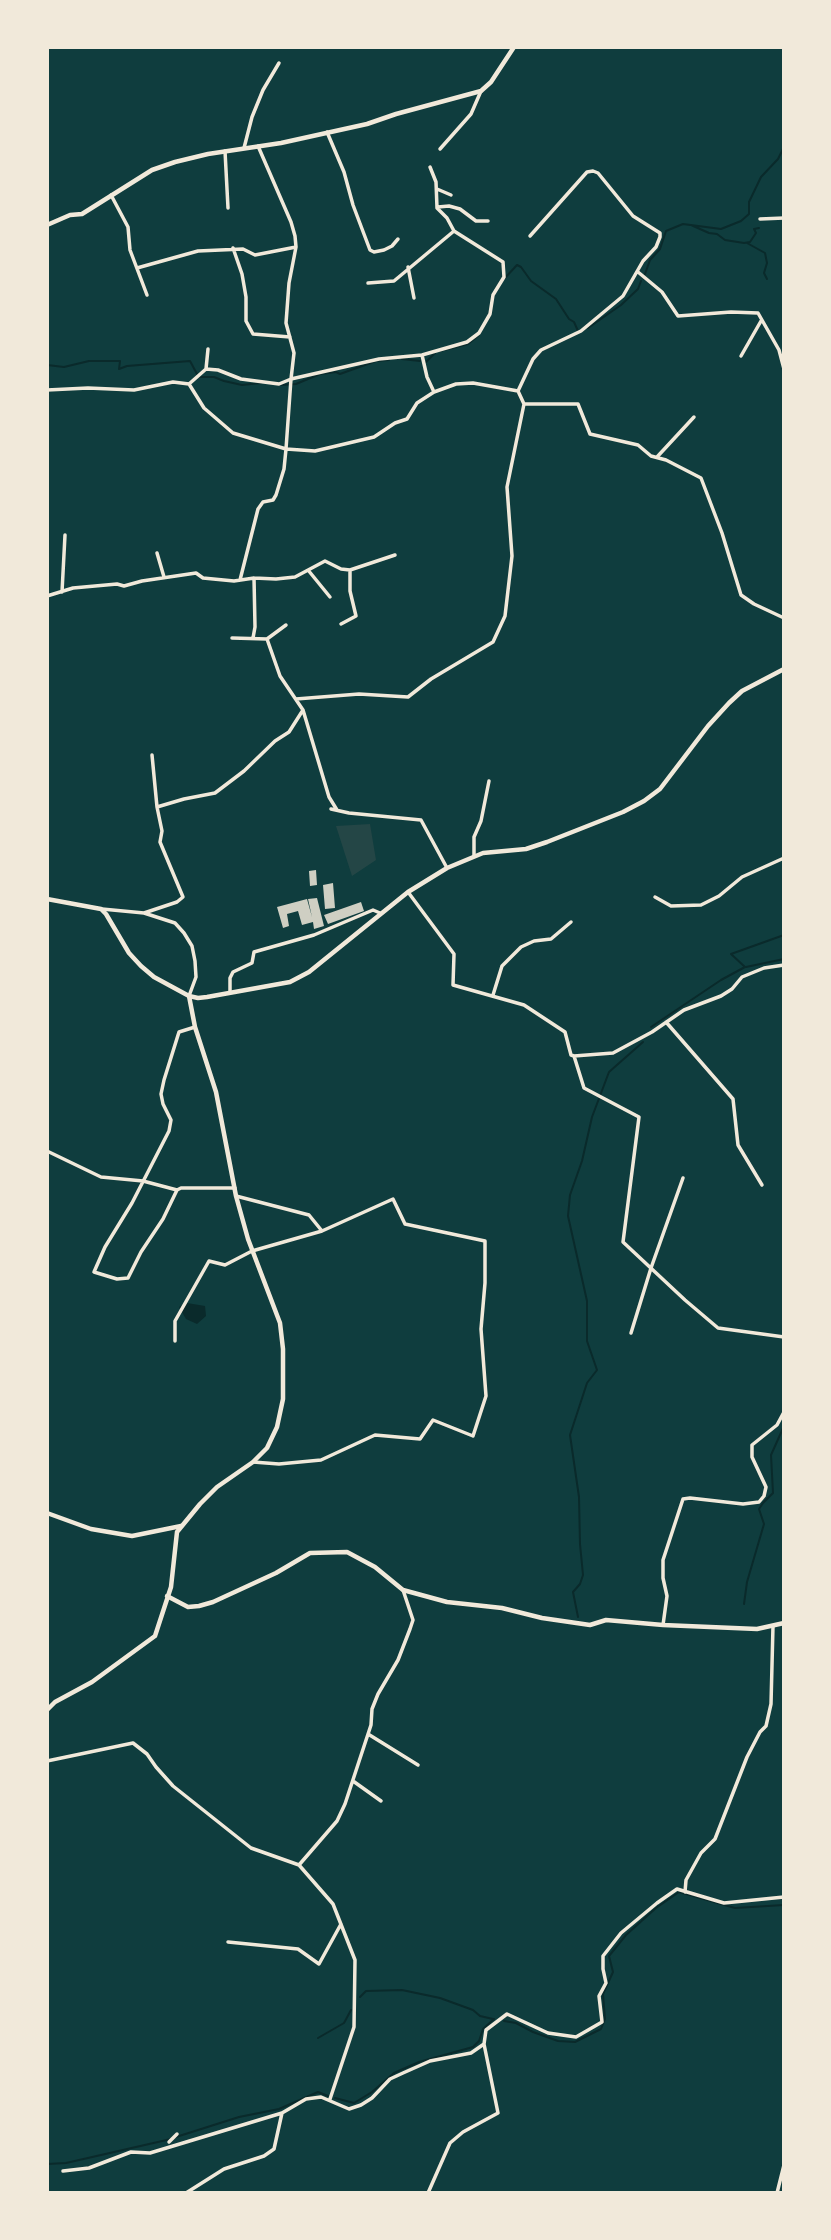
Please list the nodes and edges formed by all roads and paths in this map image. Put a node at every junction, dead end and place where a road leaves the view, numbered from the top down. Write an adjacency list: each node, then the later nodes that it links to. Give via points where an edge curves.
1 (514, 47): 3 (main road)
2 (279, 63): 6 (street, via 263,90)
3 (481, 91): 4 (main road); 7 (street, via 471,114)
4 (327, 132): 5 (main road); 21 (street, via 370,250 384,250)
5 (258, 146): 6 (main road); 22 (street, via 291,222)
6 (244, 148): 8 (main road)
7 (440, 149)
8 (225, 151): 11 (main road, via 152,170); 13 (street)
9 (430, 167): 10 (street)
10 (436, 188): 12 (street); 14 (street)
11 (111, 195): 18 (main road, via 82,214); 25 (street, via 128,227)
12 (451, 195)
13 (228, 208)
14 (437, 208): 17 (street, via 449,205 475,221); 19 (street)
15 (784, 218): 16 (street)
16 (760, 219)
17 (488, 221)
18 (47, 225)
19 (454, 231): 24 (street); 33 (street, via 503,262 504,277 479,333 467,342)
20 (530, 236): 26 (street, via 587,172 593,171 633,216 660,233 660,241)
21 (398, 239)
22 (296, 247): 23 (street, via 256,255); 31 (street, via 286,309)
23 (233, 248): 25 (street, via 198,251); 31 (street, via 242,274 246,321 253,334)
24 (408, 267): 27 (street, via 394,281); 29 (street)
25 (137, 268): 28 (street)
26 (638, 272): 30 (street, via 662,292 678,316 758,313); 40 (street, via 623,296 581,331 541,350)
27 (368, 283)
28 (147, 295)
29 (414, 298)
30 (761, 321): 34 (street); 36 (street, via 779,350)
31 (290, 337): 37 (street, via 294,353)
32 (208, 349): 35 (street)
33 (422, 355): 37 (street, via 379,359); 41 (street)
34 (741, 356)
35 (206, 369): 37 (street, via 279,384); 38 (street)
36 (784, 369)
37 (291, 379): 44 (street)
38 (189, 384): 39 (street, via 173,382 134,390); 44 (street, via 204,408 233,433)
39 (47, 390)
40 (517, 391): 41 (street, via 473,383); 42 (street)
41 (435, 392): 44 (street, via 417,403 407,419 374,436 315,451)
42 (524, 404): 45 (street, via 578,404 590,434 638,445); 64 (street, via 507,487 512,556 505,616 493,642 408,697 359,694)
43 (694, 417): 45 (street)
44 (286, 449): 53 (street, via 273,500 258,509)
45 (657, 457): 57 (street, via 701,478 741,595)
46 (65, 535): 54 (street)
47 (157, 553): 51 (street)
48 (395, 555): 50 (street)
49 (308, 570): 50 (street, via 325,561); 52 (street, via 295,577); 56 (street)
50 (350, 570): 58 (street, via 356,615)
51 (164, 577): 53 (street, via 196,573 203,578); 54 (street)
52 (254, 578): 53 (street); 61 (street)
53 (240, 580)
54 (62, 592): 55 (street)
55 (47, 596)
56 (330, 597)
57 (784, 618)
58 (341, 624)
59 (286, 625): 62 (street)
60 (232, 638): 61 (street)
61 (253, 638): 62 (street)
62 (267, 639): 64 (street)
63 (784, 669): 71 (main road, via 729,703 660,789 644,801 526,849)
64 (296, 699): 65 (street)
65 (303, 710): 68 (street, via 289,732 215,793); 70 (street)
66 (152, 755): 68 (street)
67 (488, 781): 71 (street)
68 (157, 807): 78 (street, via 160,842 183,894 177,902)
69 (331, 809): 70 (street)
70 (337, 810): 73 (street, via 421,820)
71 (474, 856): 73 (main road)
72 (784, 858): 75 (street, via 742,877 719,897 701,905 671,906)
73 (447, 868): 74 (main road)
74 (408, 892): 79 (main road); 83 (street, via 454,954 453,985)
75 (656, 897)
76 (47, 899): 77 (main road)
77 (100, 909): 78 (street); 84 (main road, via 141,966)
78 (144, 913): 84 (street, via 175,923 192,946 196,977)
79 (380, 914): 82 (main road, via 290,982); 82 (street, via 373,910 314,935 254,952 251,963 233,972)
80 (571, 922): 83 (street, via 551,939 534,941 514,953 502,966)
81 (784, 965): 85 (street, via 750,973 732,989)
82 (230, 992): 84 (main road)
83 (493, 995): 87 (street, via 524,1005 565,1032)
84 (190, 996): 86 (main road)
85 (666, 1022): 87 (street, via 613,1053); 91 (street, via 733,1099 738,1145)
86 (195, 1027): 90 (street, via 181,1030 177,1038 161,1094 171,1120 169,1131); 92 (main road, via 216,1092)
87 (574, 1056): 97 (street, via 583,1088 639,1117 623,1242)
88 (47, 1151): 90 (street, via 101,1177)
89 (684, 1178): 97 (street)
90 (143, 1181): 93 (street); 93 (street, via 94,1272 128,1278)
91 (762, 1185)
92 (235, 1188): 93 (street); 94 (main road)
93 (177, 1190)
94 (236, 1196): 95 (street, via 309,1215); 96 (main road)
95 (321, 1231): 96 (street); 102 (street, via 393,1199 405,1224 485,1241 481,1329 486,1396 472,1436 433,1420 420,1439 375,1435 321,1460)
96 (252, 1251): 100 (street, via 225,1265 209,1261 175,1321); 102 (main road, via 280,1323 283,1349 283,1399 277,1427 267,1448)
97 (651, 1268): 98 (street); 99 (street, via 718,1328)
98 (631, 1333)
99 (784, 1337)
100 (175, 1341)
101 (784, 1412): 108 (street, via 752,1445 752,1457 766,1486 758,1502 683,1499 663,1560 667,1596)
102 (253, 1462): 104 (main road, via 217,1487)
103 (47, 1513): 104 (main road, via 92,1529 132,1536)
104 (181, 1526): 106 (main road)
105 (403, 1590): 106 (main road, via 347,1552 310,1553 213,1602 188,1607); 108 (main road, via 542,1619 590,1625 606,1620); 111 (street, via 413,1620 411,1629 375,1701)
106 (167, 1596): 110 (main road, via 155,1636)
107 (784, 1623): 109 (main road)
108 (663, 1625): 109 (main road)
109 (773, 1626): 117 (street, via 766,1727 747,1757 715,1839 686,1880)
110 (47, 1710)
111 (368, 1734): 113 (street); 114 (street)
112 (47, 1761): 116 (street, via 133,1743 173,1786 251,1848)
113 (418, 1765)
114 (353, 1781): 115 (street); 116 (street, via 337,1821)
115 (381, 1801)
116 (299, 1865): 119 (street, via 333,1904)
117 (685, 1892): 118 (street, via 724,1903); 121 (street, via 677,1889 657,1903 621,1933 603,1956 607,1983 599,1996 602,2022 576,2037 548,2034 507,2014 486,2030)
118 (784, 1897)
119 (341, 1924): 120 (street, via 319,1964 298,1949); 122 (street, via 355,1960 354,2027)
120 (228, 1941)
121 (484, 2044): 122 (street, via 471,2053 430,2061 390,2079 361,2105 349,2109); 129 (street, via 498,2113 450,2143)
122 (330, 2099): 123 (street, via 306,2099)
123 (282, 2113): 127 (street, via 150,2152 131,2152 89,2168); 128 (street, via 274,2149 264,2157 224,2169)
124 (177, 2134): 125 (street)
125 (169, 2143)
126 (784, 2165): 130 (street)
127 (63, 2171)
128 (186, 2193)
129 (428, 2193)
130 (777, 2193)

